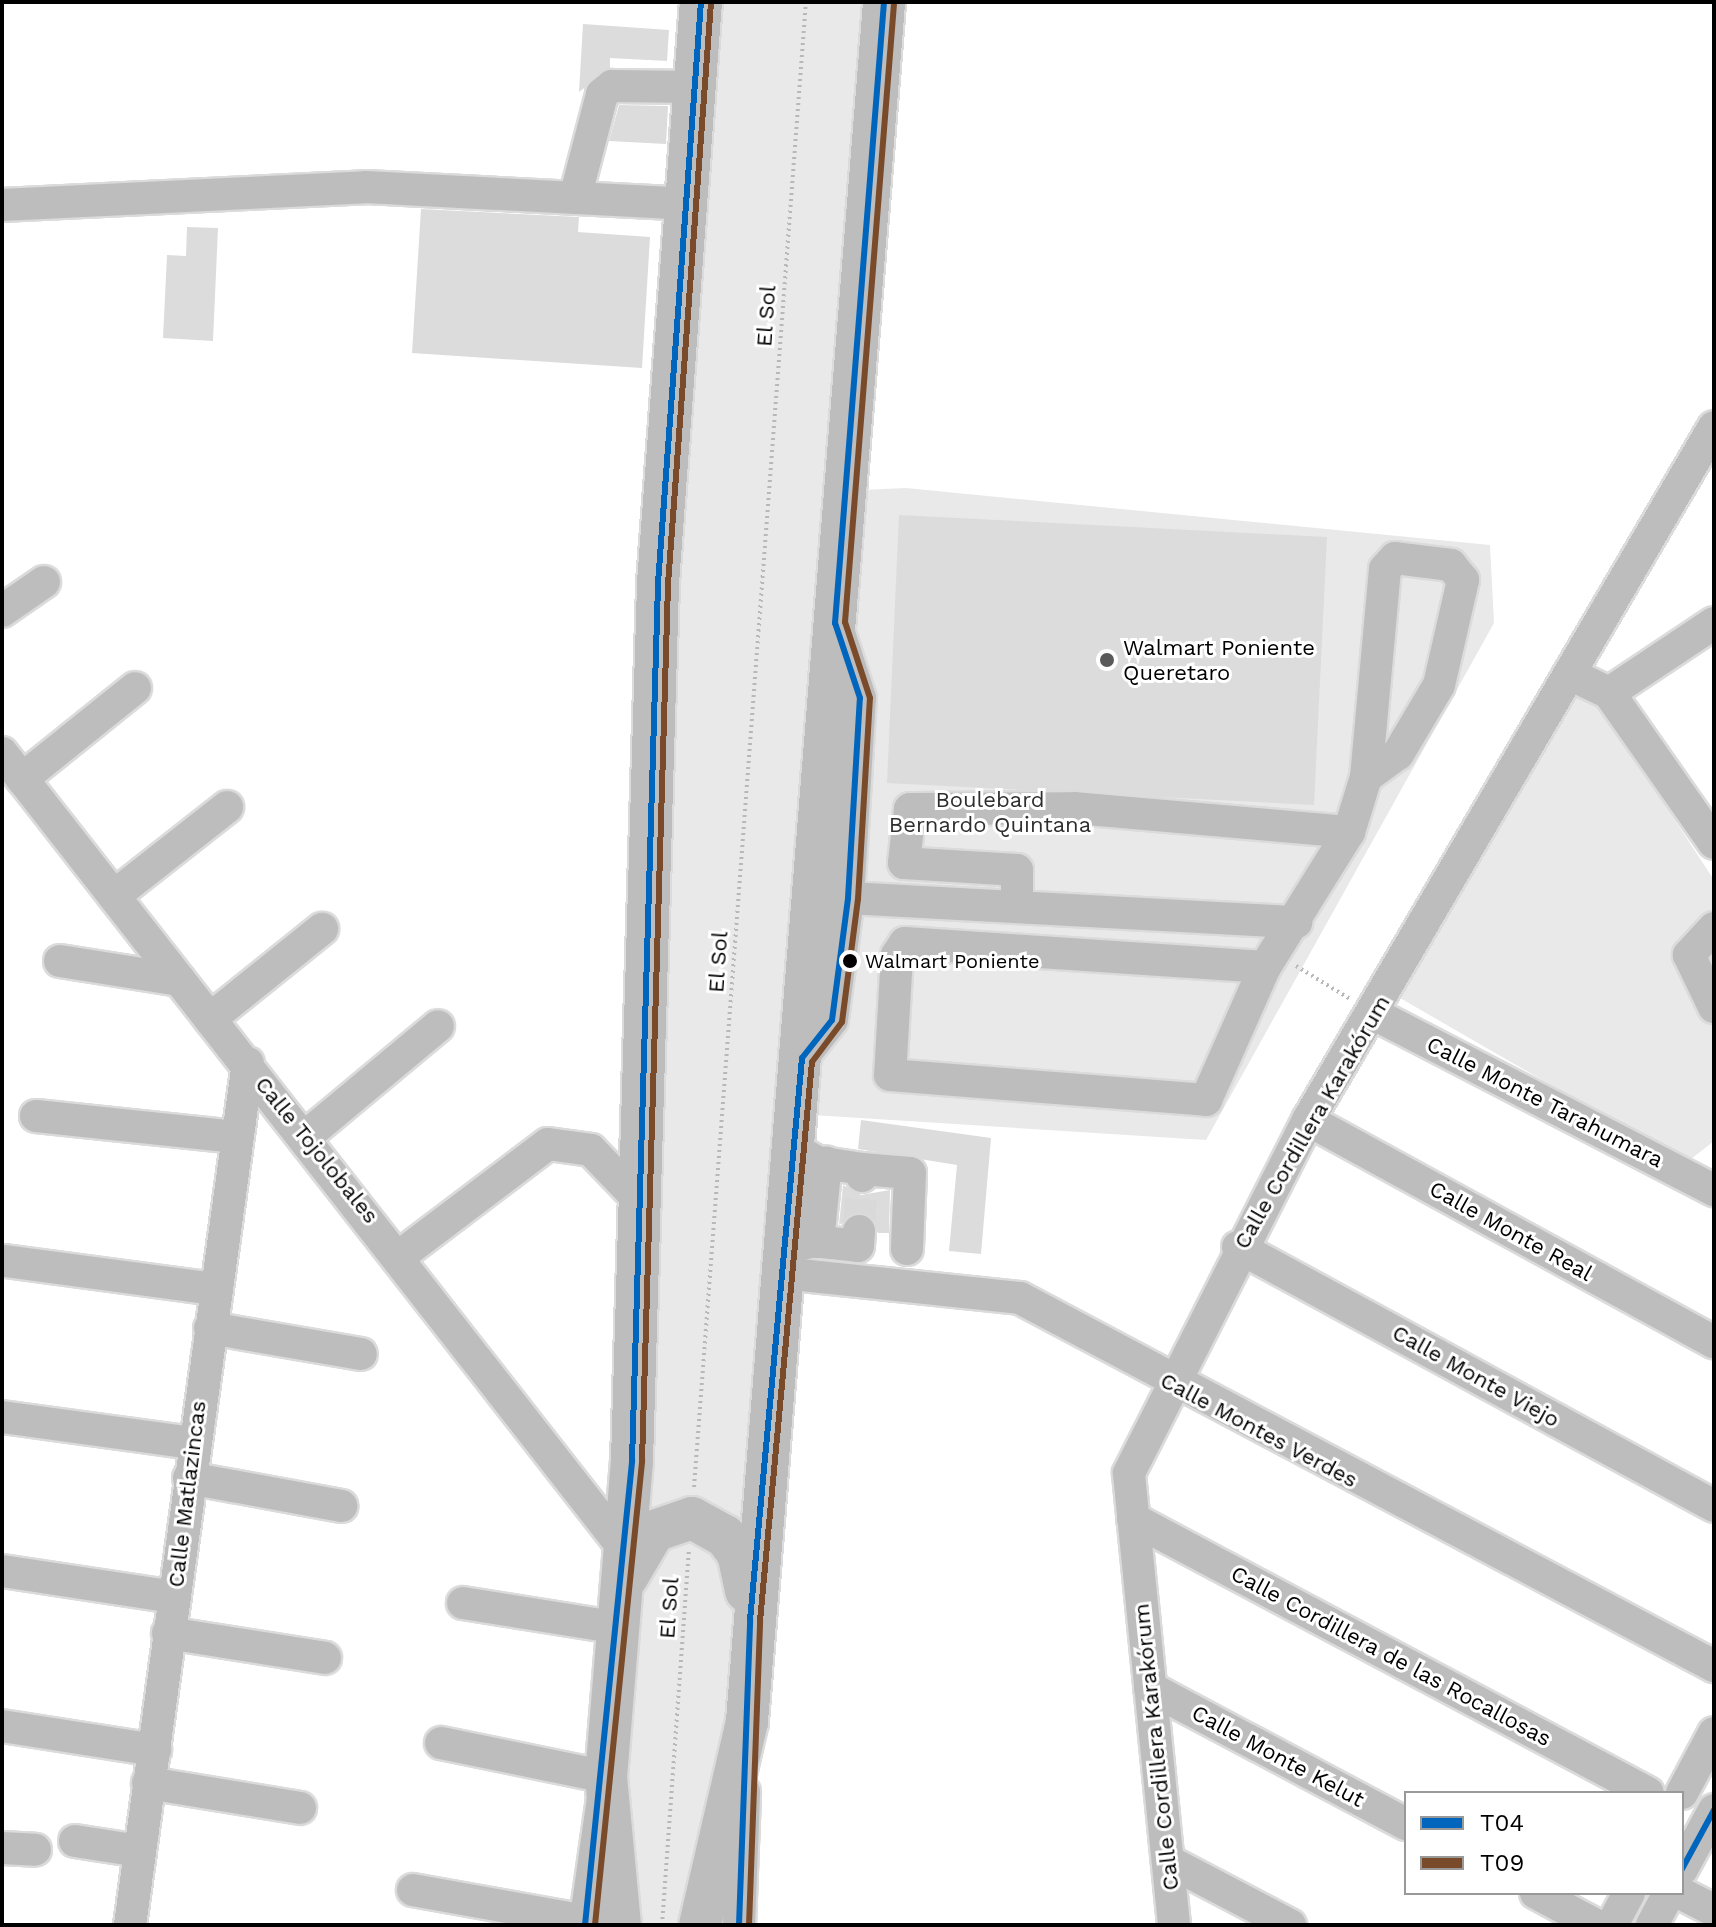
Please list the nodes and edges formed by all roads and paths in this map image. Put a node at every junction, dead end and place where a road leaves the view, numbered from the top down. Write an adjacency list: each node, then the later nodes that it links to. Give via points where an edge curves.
1 (701, 2): 4 (main road)
2 (806, 2): 64 (path, El Sol)
3 (884, 2): 12 (main road)
4 (695, 87): 5 (street, via 612,86 602,94); 6 (main road)
5 (575, 198): 6 (street); 7 (street, via 366,187)
6 (686, 204): 47 (main road, via 658,583)
7 (2, 205)
8 (1714, 427): 9 (street, Calle Cordillera Karakórum)
9 (1702, 466): 14 (street, Calle Cordillera Karakórum)
10 (44, 582): 11 (street)
11 (2, 611)
12 (835, 623): 25 (street, via 860,698); 39 (main road)
13 (1714, 623): 16 (street)
14 (1570, 674): 16 (street); 36 (street, Calle Cordillera Karakórum)
15 (135, 688): 19 (street)
16 (1609, 693): 20 (street)
17 (2, 753): 19 (street, Calle Tojolobales)
18 (1366, 777): 18 (street, via 1398,754 1439,685 1463,580 1451,565 1395,558 1385,569); 22 (street)
19 (22, 779): 24 (street, Calle Tojolobales)
20 (1702, 798): 23 (street)
21 (227, 807): 24 (street)
22 (1349, 832): 26 (street, via 1075,808 910,809 904,863 1017,870); 28 (street)
23 (1714, 843)
24 (114, 896): 34 (street, Calle Tojolobales)
25 (848, 898): 26 (street); 39 (street, via 832,1020)
26 (1017, 904): 27 (street)
27 (1133, 915): 28 (street); 33 (street)
28 (1296, 922): 31 (street)
29 (1714, 928): 35 (street, via 1689,955)
30 (322, 929): 37 (street)
31 (1270, 960): 33 (street); 33 (street, via 1214,1090 1200,1104 953,1081 899,1081 889,1067 900,947); 36 (path)
32 (60, 961): 34 (street)
33 (1131, 961)
34 (180, 980): 37 (street, Calle Tojolobales)
35 (1714, 1007)
36 (1376, 1015): 42 (street, Calle Cordillera Karakórum); 46 (street, Calle Monte Tarahumara)
37 (210, 1019): 40 (street, Calle Tojolobales)
38 (438, 1026): 44 (street)
39 (802, 1058): 45 (main road)
40 (248, 1063): 43 (street, Calle Matlazincas); 44 (street, Calle Tojolobales)
41 (36, 1116): 43 (street)
42 (1308, 1120): 48 (street, Calle Cordillera Karakórum); 56 (street, Calle Monte Real)
43 (237, 1137): 54 (street, Calle Matlazincas)
44 (305, 1137): 50 (street, Calle Tojolobales)
45 (810, 1155): 49 (street, via 862,1173 910,1173); 51 (main road)
46 (1714, 1190)
47 (641, 1202): 50 (street, via 591,1150 548,1144); 66 (main road)
48 (1238, 1247): 58 (street, Calle Cordillera Karakórum); 63 (street, Calle Monte Viejo)
49 (907, 1249): 51 (street, via 858,1238); 53 (street)
50 (401, 1255): 66 (street, Calle Tojolobales)
51 (795, 1255): 53 (street, Calle Montes Verdes); 70 (main road)
52 (5, 1261): 54 (street)
53 (906, 1285): 58 (street, Calle Montes Verdes, via 1020,1298)
54 (215, 1289): 55 (street, Calle Matlazincas)
55 (210, 1328): 57 (street); 60 (street, Calle Matlazincas)
56 (1714, 1342)
57 (361, 1354)
58 (1169, 1384): 65 (street, Calle Cordillera Karakórum, via 1129,1473); 74 (street, Calle Montes Verdes)
59 (2, 1417): 60 (street)
60 (193, 1443): 61 (street, Calle Matlazincas)
61 (189, 1478): 62 (street); 68 (street, Calle Matlazincas)
62 (341, 1506)
63 (1714, 1506)
64 (692, 1518): 66 (main road, via 654,1531); 70 (main road, via 725,1536 738,1553); 102 (path, El Sol)
65 (1133, 1519): 75 (street, Calle Cordillera Karakórum); 83 (street, Calle Cordillera de las Rocallosas)
66 (625, 1566): 71 (main road)
67 (2, 1571): 68 (street)
68 (174, 1597): 72 (street, Calle Matlazincas)
69 (463, 1603): 71 (street)
70 (750, 1620): 76 (main road)
71 (619, 1628): 81 (main road)
72 (168, 1633): 73 (street); 80 (street, Calle Matlazincas)
73 (325, 1658)
74 (1714, 1666)
75 (1150, 1688): 87 (street, Calle Monte Kelut); 92 (street, Calle Cordillera Karakórum)
76 (747, 1721): 103 (main road); 104 (street)
77 (2, 1726): 80 (street)
78 (1714, 1733): 84 (street)
79 (441, 1743): 81 (street)
80 (155, 1750): 82 (street, Calle Matlazincas)
81 (606, 1777): 100 (main road)
82 (148, 1783): 85 (street); 91 (street, Calle Matlazincas)
83 (1644, 1791)
84 (1683, 1791)
85 (300, 1808)
86 (1714, 1810): 93 (street)
87 (1404, 1823)
88 (75, 1841): 91 (street)
89 (2, 1848): 90 (street)
90 (35, 1850)
91 (139, 1851): 101 (street, Calle Matlazincas)
92 (1168, 1861): 105 (street, Calle Cordillera Karakórum); 106 (street)
93 (1684, 1865)
94 (413, 1890): 100 (street)
95 (1540, 1895): 107 (street)
96 (1628, 1895): 108 (street)
97 (1668, 1895): 109 (street)
98 (1684, 1895): 99 (street)
99 (1714, 1910)
100 (597, 1924)
101 (130, 1925)
102 (662, 1925)
103 (700, 1925)
104 (739, 1925)
105 (1174, 1925)
106 (1290, 1925)
107 (1596, 1925)
108 (1612, 1925)
109 (1652, 1925)

